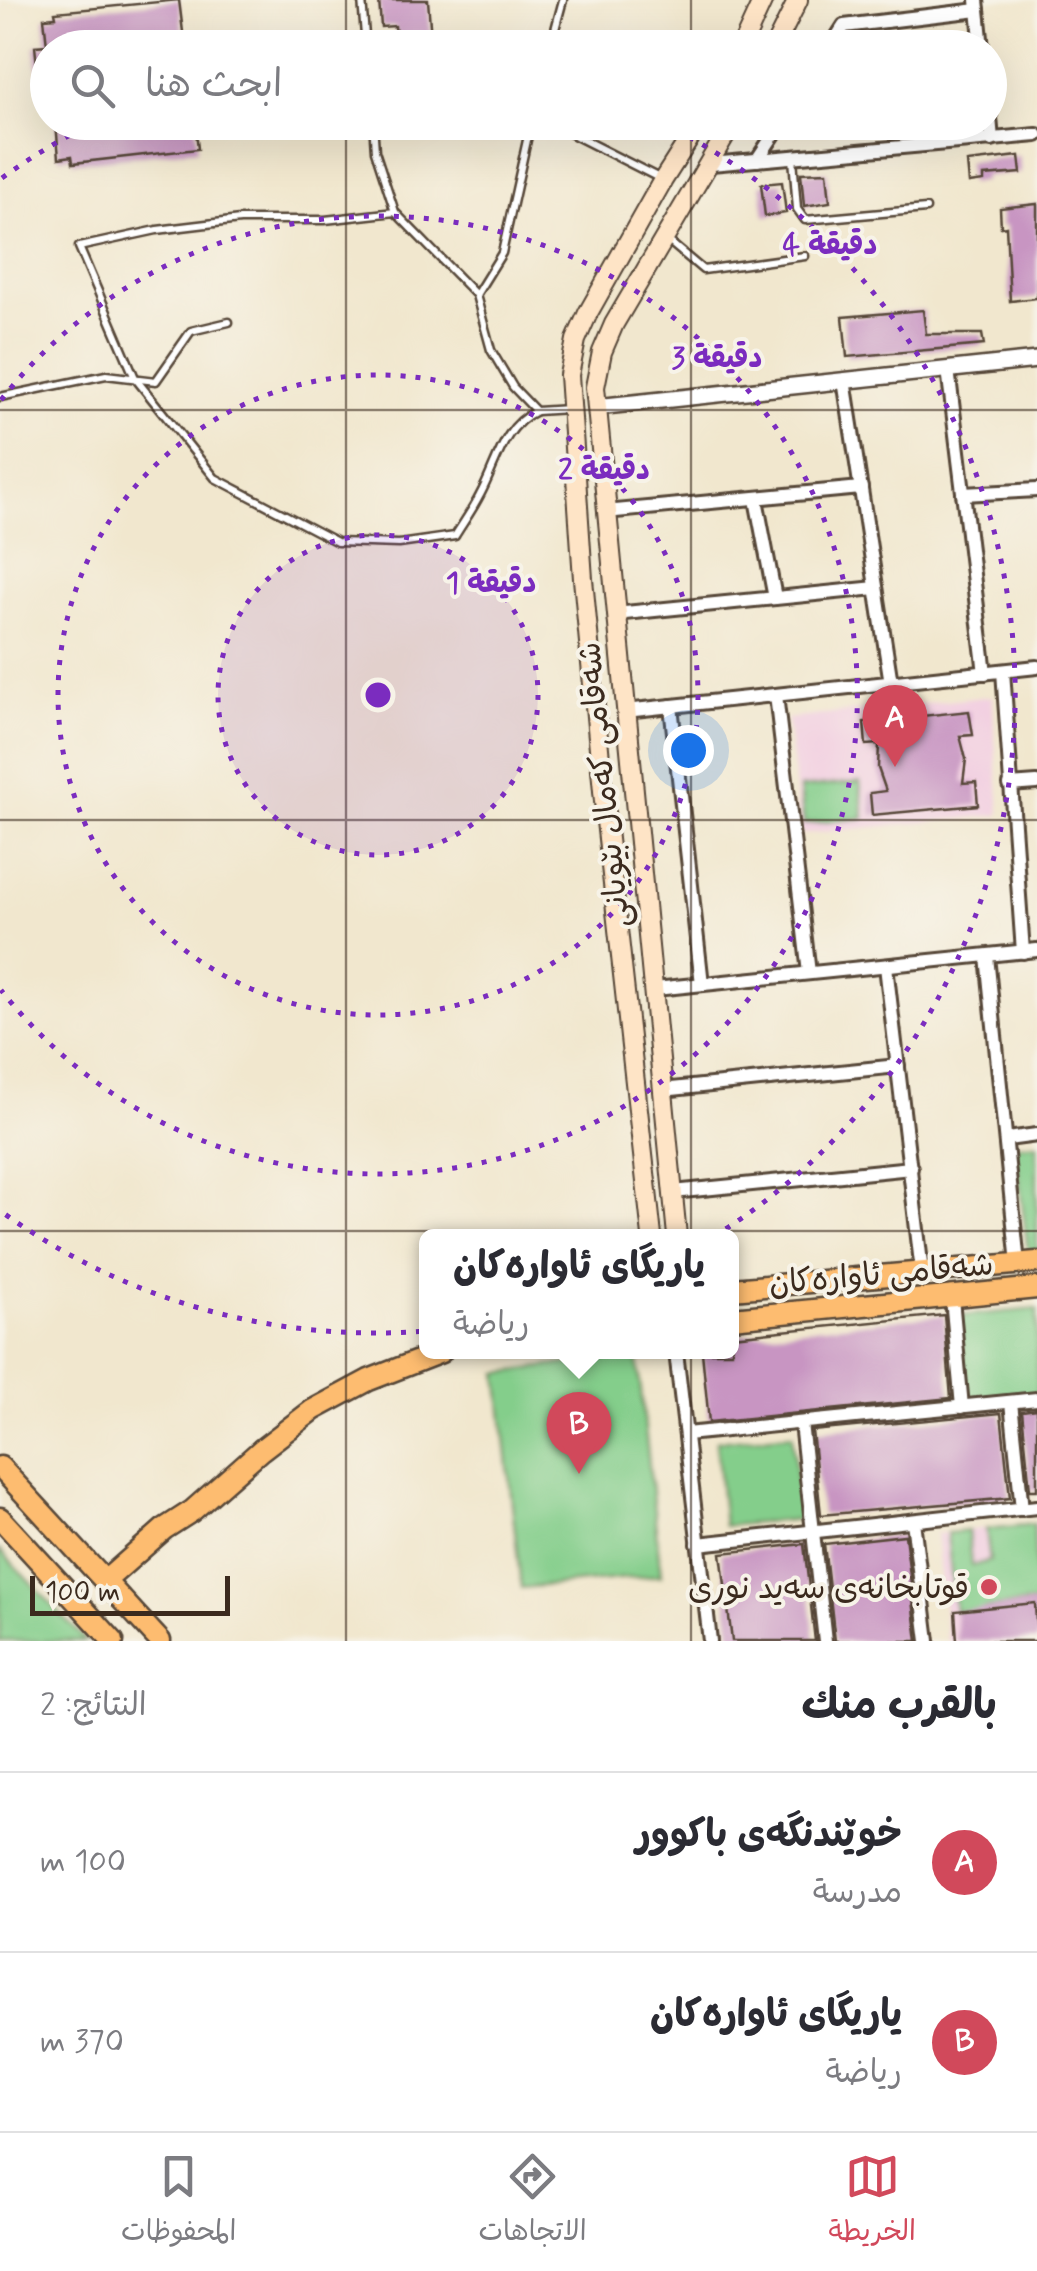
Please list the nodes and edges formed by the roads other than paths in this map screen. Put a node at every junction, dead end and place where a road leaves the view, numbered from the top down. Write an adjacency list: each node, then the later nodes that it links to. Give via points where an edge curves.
1 (362, 0): 7 (lane)
2 (563, 0): 8 (lane)
3 (798, 0): 6 (main road)
4 (760, 5): 6 (main road); 9 (main road)
5 (977, 5): 11 (street); 12 (street)
6 (786, 24): 10 (main road)
7 (364, 30)
8 (555, 30)
9 (749, 30)
10 (783, 30)
11 (841, 30)
12 (980, 30)
13 (1037, 135): 14 (street)
14 (1007, 138)
15 (374, 140): 27 (lane)
16 (527, 140): 30 (lane, via 502,252)
17 (584, 140): 25 (lane)
18 (689, 140): 25 (main road, شەقامی کەمال بێویانی)
19 (724, 140): 24 (main road, شەقامی کەمال بێویانی)
20 (771, 140): 23 (street)
21 (992, 140): 22 (street)
22 (793, 157): 23 (street); 26 (lane, via 797,209 806,220)
23 (758, 160): 24 (street)
24 (711, 164): 28 (main road, شەقامی کەمال بێویانی)
25 (663, 180): 38 (main road, شەقامی کەمال بێویانی, via 579,332)
26 (926, 209)
27 (395, 212): 30 (lane); 34 (lane, via 240,220 79,247)
28 (665, 238): 29 (lane, via 703,270); 37 (main road, شەقامی کەمال بێویانی, via 606,340)
29 (805, 256)
30 (476, 295): 39 (lane, via 491,350)
31 (230, 322): 34 (lane, via 192,331 156,381)
32 (1037, 360): 33 (street)
33 (948, 369): 35 (street); 42 (street)
34 (134, 378): 36 (lane, via 106,375); 39 (lane, via 216,478 336,542 399,544 455,536 500,446 520,418)
35 (844, 380): 37 (street); 40 (street)
36 (0, 397)
37 (596, 407): 44 (main road, شەقامی کەمال بێویانی)
38 (570, 409): 39 (lane); 46 (main road, شەقامی کەمال بێویانی)
39 (536, 411)
40 (860, 488): 43 (street); 47 (street)
41 (1037, 490): 42 (street)
42 (963, 494): 52 (street)
43 (756, 499): 44 (street); 48 (street)
44 (605, 512): 45 (main road, شەقامی کەمال بێویانی)
45 (611, 576): 46 (main road); 49 (main road, شەقامی کەمال بێویانی)
46 (583, 579): 71 (main road, شەقامی کەمال بێویانی)
47 (876, 588): 48 (street); 53 (street)
48 (775, 598): 49 (street)
49 (615, 614): 56 (main road, شەقامی کەمال بێویانی)
50 (1037, 667): 51 (street)
51 (1002, 671): 52 (street); 58 (street)
52 (985, 673): 53 (street)
53 (890, 683): 54 (street)
54 (776, 695): 55 (street); 62 (street)
55 (671, 706): 56 (street); 63 (street)
56 (625, 711): 64 (main road, شەقامی کەمال بێویانی)
57 (1037, 783): 58 (street)
58 (1010, 785): 59 (street)
59 (1030, 951): 60 (street)
60 (987, 956): 61 (street); 68 (street)
61 (886, 966): 62 (street); 65 (street)
62 (809, 974): 63 (street)
63 (702, 984): 64 (street)
64 (655, 989): 66 (main road, شەقامی کەمال بێویانی)
65 (898, 1066): 66 (street); 69 (street)
66 (662, 1090): 70 (main road, شەقامی کەمال بێویانی)
67 (1037, 1135): 68 (street)
68 (1006, 1139): 73 (street)
69 (911, 1168): 70 (street); 74 (street)
70 (673, 1192): 72 (main road, شەقامی کەمال بێویانی)
71 (651, 1229)
72 (676, 1229)
73 (1028, 1263): 74 (main road, شەقامی ئاوارەکان)
74 (922, 1272): 76 (main road, شەقامی ئاوارەکان)
75 (1037, 1288): 77 (main road, شەقامی ئاوارەکان)
76 (739, 1289)
77 (952, 1298): 78 (main road, شەقامی ئاوارەکان); 83 (street)
78 (739, 1317)
79 (423, 1359): 92 (main road, via 326,1402 260,1450 172,1536)
80 (677, 1359): 85 (street)
81 (1037, 1399): 82 (street)
82 (1011, 1402): 83 (street); 87 (street)
83 (962, 1407): 84 (street)
84 (801, 1423): 85 (street); 90 (street)
85 (686, 1434): 91 (street)
86 (0, 1467): 92 (main road)
87 (1030, 1508): 89 (street)
88 (0, 1518): 93 (main road)
89 (914, 1520): 90 (street); 97 (street)
90 (815, 1531): 91 (street); 96 (street)
91 (698, 1544): 95 (street)
92 (109, 1586): 94 (main road)
93 (114, 1641)
94 (160, 1641)
95 (710, 1641)
96 (825, 1641)
97 (928, 1641)

